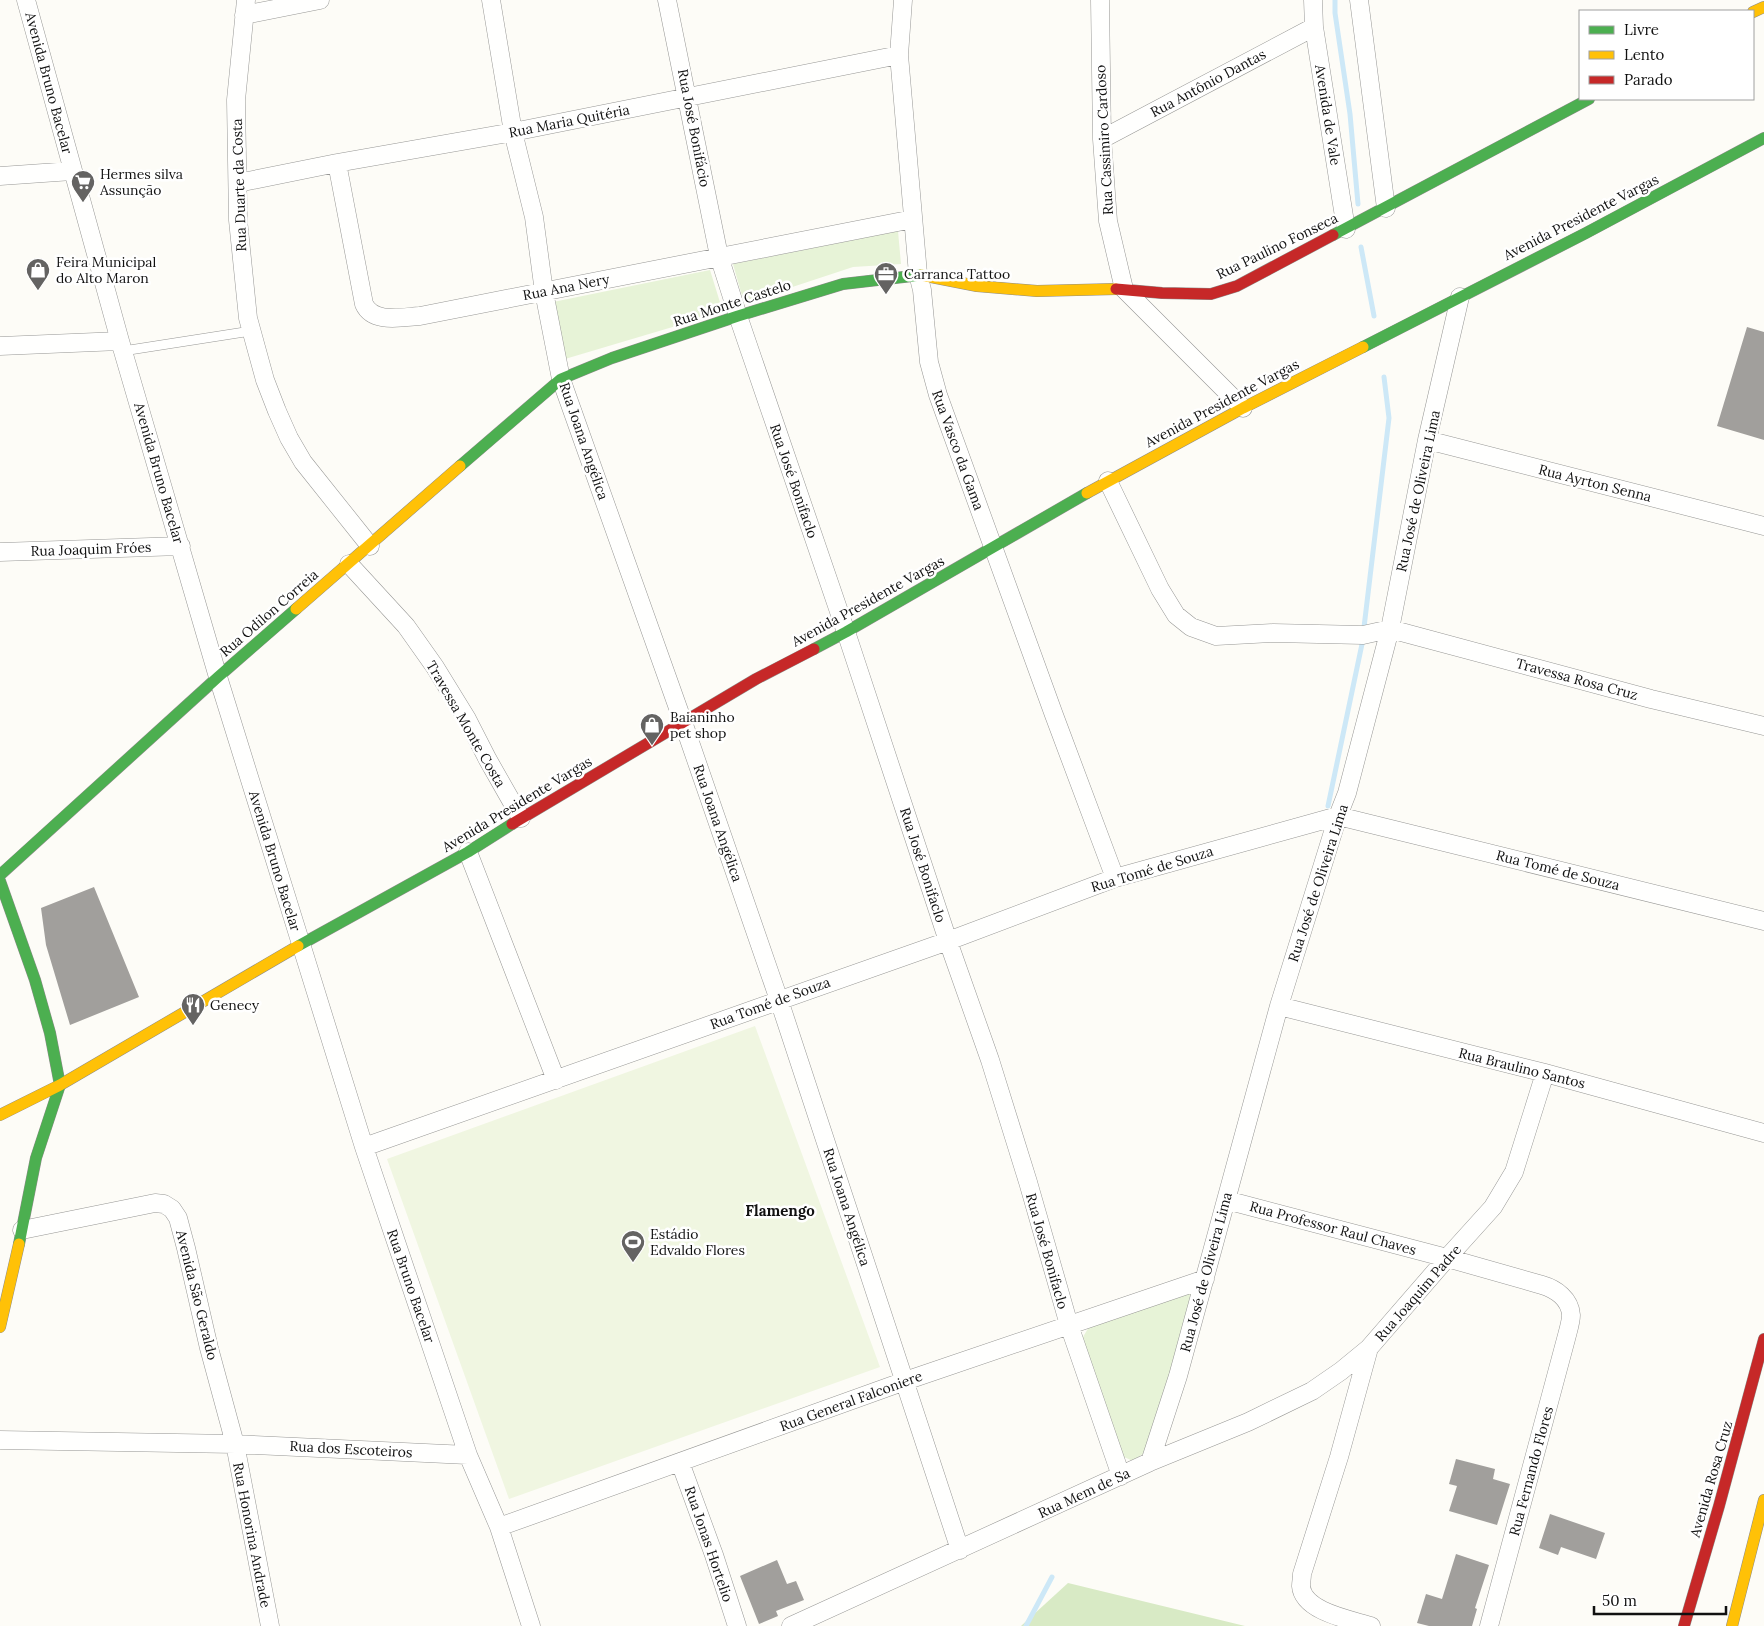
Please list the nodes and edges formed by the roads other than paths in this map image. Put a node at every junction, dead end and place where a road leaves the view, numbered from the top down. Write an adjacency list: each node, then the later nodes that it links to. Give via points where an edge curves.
1 (26, 0): 18 (street, Avenida Bruno Bacelar)
2 (320, 0): 9 (street)
3 (491, 0): 14 (street, Rua Joana Angélica)
4 (667, 0): 12 (street, Rua José Bonifácio)
5 (903, 0): 11 (street, Rua Vasco da Gama)
6 (1100, 0): 16 (street, Rua Cassimiro Cardoso)
7 (1313, 0): 10 (street, Avenida de Vale)
8 (1361, 1): 21 (street)
9 (245, 7): 20 (street, Rua Duarte da Costa, via 236,100)
10 (1314, 27): 16 (street, Rua Antônio Dantas); 23 (street, Avenida de Vale)
11 (899, 55): 12 (street, Rua Maria Quitéria); 22 (street, Rua Vasco da Gama)
12 (688, 97): 14 (street, Rua Maria Quitéria); 24 (street, Rua José Bonifácio)
13 (1588, 100): 21 (main road, Rua Paulino Fonseca)
14 (513, 132): 17 (street, Rua Maria Quitéria); 27 (street, Rua Joana Angélica, via 534,217)
15 (1764, 138): 28 (main road, Avenida Presidente Vargas)
16 (1102, 139): 26 (street, Rua Cassimiro Cardoso, via 1108,221)
17 (337, 163): 20 (street, Rua Maria Quitéria); 27 (street, Rua Ana Nery, via 364,304 370,313 392,318 420,316)
18 (72, 171): 19 (street); 32 (street, Avenida Bruno Bacelar)
19 (0, 176)
20 (238, 183): 30 (street, Rua Duarte da Costa, via 238,220)
21 (1386, 208): 23 (main road, Rua Paulino Fonseca)
22 (913, 219): 24 (street, Rua Ana Nery); 25 (street, Rua Vasco da Gama)
23 (1346, 229): 26 (main road, Rua Paulino Fonseca, via 1237,286 1211,294)
24 (719, 256): 27 (street, Rua Ana Nery); 29 (street, Rua José Bonifaclo)
25 (918, 274): 26 (main road, Rua Paulino Fonseca, via 977,286 1037,290); 29 (main road, Rua Monte Castelo, via 843,284); 40 (street, Rua Vasco da Gama, via 929,362 938,395)
26 (1124, 289): 34 (street)
27 (544, 292): 33 (street, Rua Joana Angélica)
28 (1460, 297): 34 (main road, Avenida Presidente Vargas); 35 (street, Rua José de Oliveira Lima)
29 (738, 316): 33 (main road, Rua Monte Castelo); 44 (street, Rua José Bonifaclo)
30 (251, 331): 32 (lane); 39 (street, Rua Duarte da Costa, via 276,411 289,438)
31 (0, 346): 32 (street)
32 (122, 346): 38 (street, Avenida Bruno Bacelar)
33 (561, 378): 39 (main road, Rua Odilon Correia); 46 (street, Rua Joana Angélica)
34 (1243, 408): 36 (main road, Avenida Presidente Vargas)
35 (1427, 440): 37 (street, Rua Ayrton Senna); 43 (street, Rua José de Oliveira Lima)
36 (1108, 481): 40 (main road, Avenida Presidente Vargas); 43 (street, via 1160,589 1176,615 1191,627 1216,636 1355,634)
37 (1764, 526)
38 (181, 546): 41 (street, Rua Joaquim Fróes); 45 (street, Avenida Bruno Bacelar)
39 (370, 546): 42 (main road, Rua Odilon Correia)
40 (993, 548): 44 (main road, Avenida Presidente Vargas); 52 (street, Rua Vasco da Gama)
41 (0, 552)
42 (349, 564): 45 (main road, Rua Odilon Correia); 49 (street, Travessa Monte Costa, via 406,626 435,667)
43 (1390, 629): 47 (street, Travessa Rosa Cruz); 48 (street, Rua José de Oliveira Lima, via 1347,793)
44 (846, 632): 46 (main road, Avenida Presidente Vargas); 55 (street, Rua José Bonifaclo)
45 (218, 677): 51 (main road, Rua Odilon Correia); 56 (street, Avenida Bruno Bacelar)
46 (683, 722): 49 (main road, Avenida Presidente Vargas); 57 (street, Rua Joana Angélica)
47 (1764, 726)
48 (1338, 816): 52 (street, Rua Tomé de Souza); 54 (street, Rua Tomé de Souza); 58 (street, Rua José de Oliveira Lima)
49 (521, 818): 50 (main road, Avenida Presidente Vargas)
50 (468, 852): 56 (main road, Avenida Presidente Vargas); 60 (street)
51 (0, 875)
52 (1115, 878): 55 (street, Rua Tomé de Souza)
53 (0, 881): 61 (main road, via 35,980)
54 (1764, 921)
55 (948, 941): 57 (street, Rua Tomé de Souza); 70 (street, Rua José Bonifaclo, via 990,1060)
56 (301, 944): 61 (main road, Avenida Presidente Vargas); 64 (street, Rua Bruno Bacelar)
57 (779, 1000): 60 (street, Rua Tomé de Souza); 74 (street, Rua Joana Angélica)
58 (1279, 1006): 59 (street, Rua Braulino Santos); 65 (street, Rua José de Oliveira Lima)
59 (1545, 1073): 63 (street, Rua Braulino Santos); 67 (street, Rua Joaquim Padre, via 1514,1172 1506,1187 1493,1207)
60 (556, 1080): 64 (street, Rua Tomé de Souza)
61 (60, 1085): 62 (main road, Avenida Presidente Vargas); 66 (main road, via 36,1158)
62 (0, 1115)
63 (1764, 1133)
64 (364, 1147): 77 (street, Rua Bruno Bacelar)
65 (1226, 1200): 67 (street, Rua Professor Raul Chaves); 68 (street, Rua José de Oliveira Lima)
66 (22, 1230): 71 (main road); 76 (street, Avenida São Geraldo, via 150,1204 164,1204 172,1210 178,1218)
67 (1446, 1258): 69 (street, Rua Professor Raul Chaves, via 1550,1288 1563,1296); 73 (street, Rua Joaquim Padre)
68 (1205, 1279): 70 (street, Rua General Falconiere); 79 (street, Rua José de Oliveira Lima)
69 (1571, 1314): 89 (street, Rua Fernando Flores)
70 (1069, 1325): 74 (street, Rua General Falconiere); 80 (street, Rua José Bonifaclo)
71 (0, 1326)
72 (1764, 1339): 90 (main road, Avenida Rosa Cruz)
73 (1369, 1348): 79 (street, Rua Mem de Sa, via 1312,1391 1248,1422); 88 (street, Rua Joaquim Padre, via 1301,1586 1307,1600 1316,1607)
74 (905, 1382): 78 (street, Rua General Falconiere); 83 (street, Rua Joana Angélica)
75 (0, 1440): 76 (street, Rua dos Escoteiros)
76 (235, 1444): 77 (street, Rua dos Escoteiros); 84 (street, Rua Honorina Andrade)
77 (468, 1455): 82 (street, Rua Bruno Bacelar)
78 (680, 1462): 82 (street, Rua General Falconiere); 86 (street, Rua Jonas Hortelio)
79 (1150, 1462): 80 (street, Rua Mem de Sa)
80 (1121, 1476): 83 (street, Rua Mem de Sa)
81 (1764, 1500): 91 (main road)
82 (499, 1527): 85 (street, Rua Bruno Bacelar)
83 (960, 1550): 87 (street, Rua Mem de Sa)
84 (270, 1626)
85 (531, 1626)
86 (738, 1626)
87 (791, 1626)
88 (1371, 1626)
89 (1489, 1626)
90 (1684, 1626)
91 (1732, 1626)

